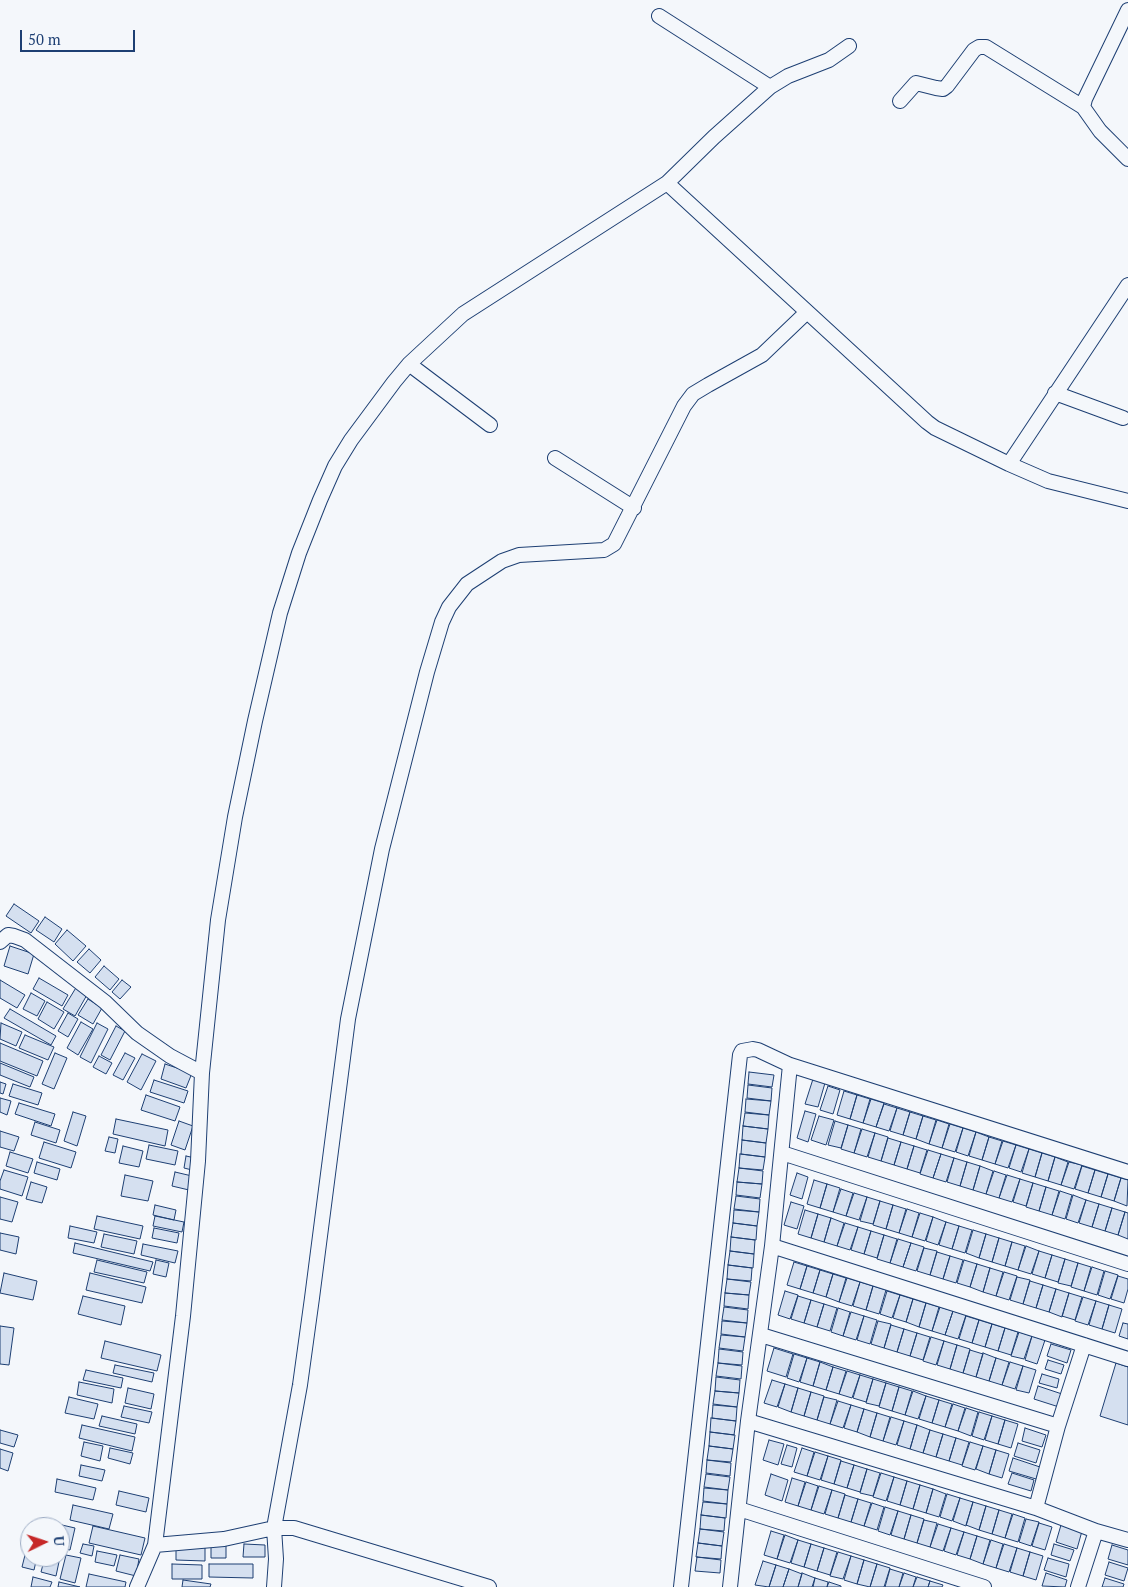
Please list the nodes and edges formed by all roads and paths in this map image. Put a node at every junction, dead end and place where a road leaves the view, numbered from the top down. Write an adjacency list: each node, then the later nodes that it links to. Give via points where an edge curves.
1 (1128, 10): 6 (street)
2 (660, 16): 4 (street)
3 (849, 46): 4 (street, via 829,60 788,76)
4 (770, 87): 8 (street)
5 (900, 101): 6 (street, via 916,83 943,89 979,46 986,47)
6 (1082, 107): 7 (street)
7 (1128, 159)
8 (667, 183): 10 (street); 11 (street, via 463,314)
9 (1128, 285): 12 (street)
10 (807, 312): 16 (street, via 926,422); 18 (street, via 762,355 693,394)
11 (409, 364): 14 (street); 21 (street, via 335,466 302,544 280,613 235,817 218,920)
12 (1055, 393): 13 (street); 16 (street)
13 (1123, 418)
14 (490, 425)
15 (555, 458): 18 (street)
16 (1009, 464): 17 (street, via 1048,480)
17 (1128, 501)
18 (634, 508): 33 (street, via 617,540 608,548 519,555 488,569 467,584 442,622 382,849 348,1019 311,1307)
19 (0, 942): 21 (street, via 8,936 25,940 105,1002 137,1033)
20 (790, 1065): 22 (street); 23 (street); 40 (street, via 753,1049 743,1050 740,1055)
21 (202, 1073): 36 (street, via 198,1162 183,1316)
22 (782, 1153): 24 (street); 25 (street)
23 (1128, 1172)
24 (772, 1246): 26 (street); 27 (street)
25 (1128, 1264)
26 (760, 1334): 29 (street); 30 (street)
27 (1084, 1345): 28 (street); 30 (street)
28 (1128, 1359)
29 (748, 1421): 31 (street); 32 (street)
30 (1058, 1426): 31 (street)
31 (1036, 1508): 34 (street)
32 (739, 1509): 41 (street); 42 (street)
33 (274, 1528): 36 (street, via 224,1539); 38 (street); 39 (street, via 310,1532)
34 (1096, 1531): 35 (street); 43 (street)
35 (1128, 1540)
36 (155, 1545): 37 (street)
37 (137, 1587)
38 (274, 1587)
39 (489, 1587)
40 (682, 1587)
41 (730, 1587)
42 (984, 1587)
43 (1078, 1587)

